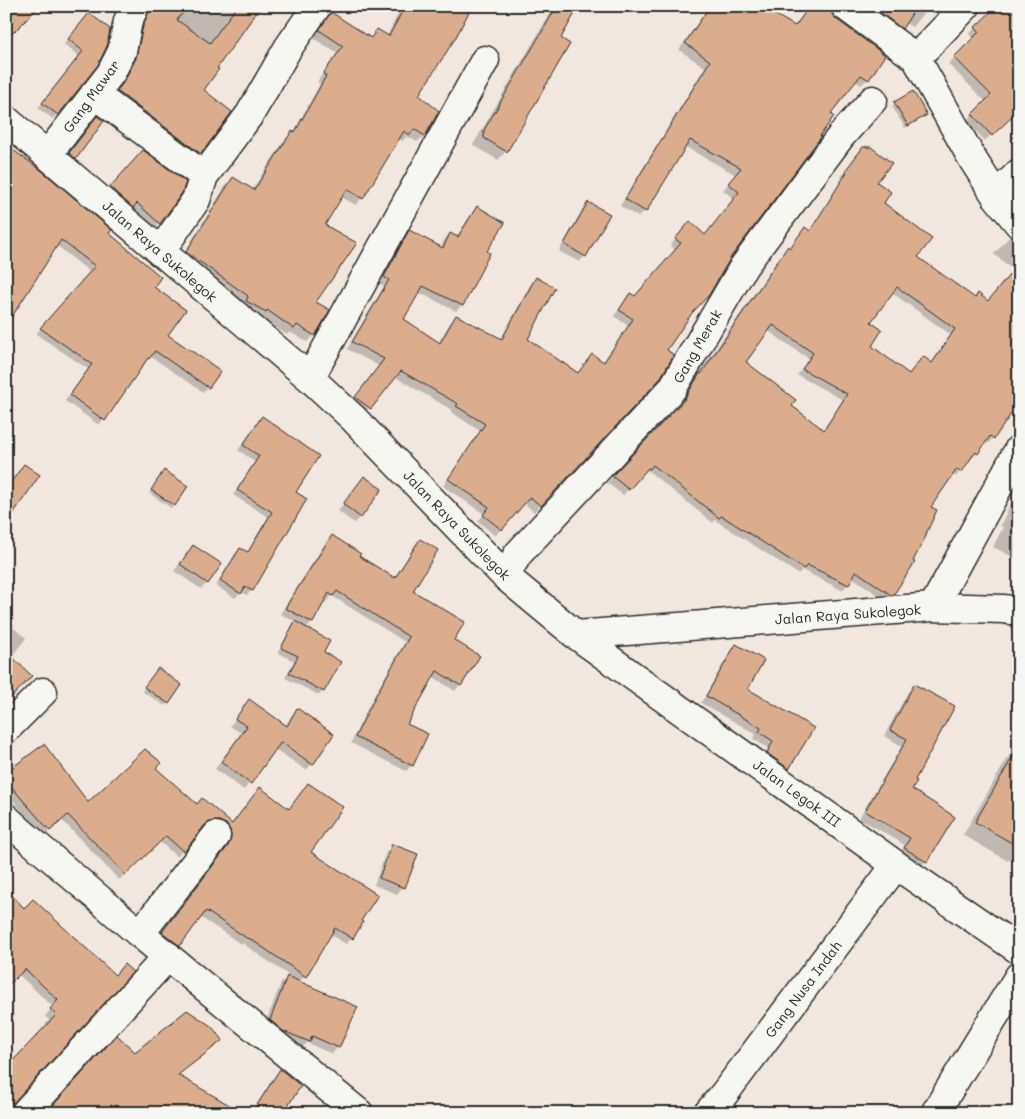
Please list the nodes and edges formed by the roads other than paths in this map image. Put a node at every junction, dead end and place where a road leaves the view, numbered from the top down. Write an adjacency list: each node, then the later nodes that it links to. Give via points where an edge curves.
1 (135, 6): 7 (street, Gang Mawar, via 128,21 120,58)
2 (317, 6): 12 (street, via 288,48 250,114)
3 (845, 6): 5 (street)
4 (966, 6): 5 (street)
5 (916, 58): 13 (street)
6 (485, 60): 16 (street)
7 (94, 94): 10 (street, Gang Mawar); 12 (street)
8 (873, 100): 18 (street, Gang Merak, via 841,136 744,266 672,389 518,554)
9 (6, 120): 10 (street, Jalan Raya Sukolegok)
10 (48, 154): 15 (street, Jalan Raya Sukolegok)
11 (1019, 173): 13 (street)
12 (204, 176): 15 (street, via 196,200)
13 (996, 196): 14 (street)
14 (1019, 224)
15 (160, 252): 16 (street, Jalan Raya Sukolegok)
16 (310, 378): 18 (street, Jalan Raya Sukolegok, via 353,418)
17 (1019, 449): 19 (street)
18 (505, 576): 21 (street, Jalan Raya Sukolegok)
19 (933, 607): 20 (street, Jalan Raya Sukolegok); 21 (street, Jalan Raya Sukolegok)
20 (1019, 611)
21 (576, 635): 26 (street, Jalan Legok III)
22 (43, 692): 23 (street)
23 (6, 729)
24 (11, 831): 27 (street)
25 (216, 836): 27 (street)
26 (896, 865): 28 (street, Jalan Legok III); 33 (street, Gang Nusa Indah)
27 (140, 934): 29 (street)
28 (1019, 950)
29 (168, 956): 31 (street); 32 (street)
30 (1019, 976): 34 (street)
31 (345, 1108)
32 (25, 1113)
33 (708, 1113)
34 (935, 1113)

